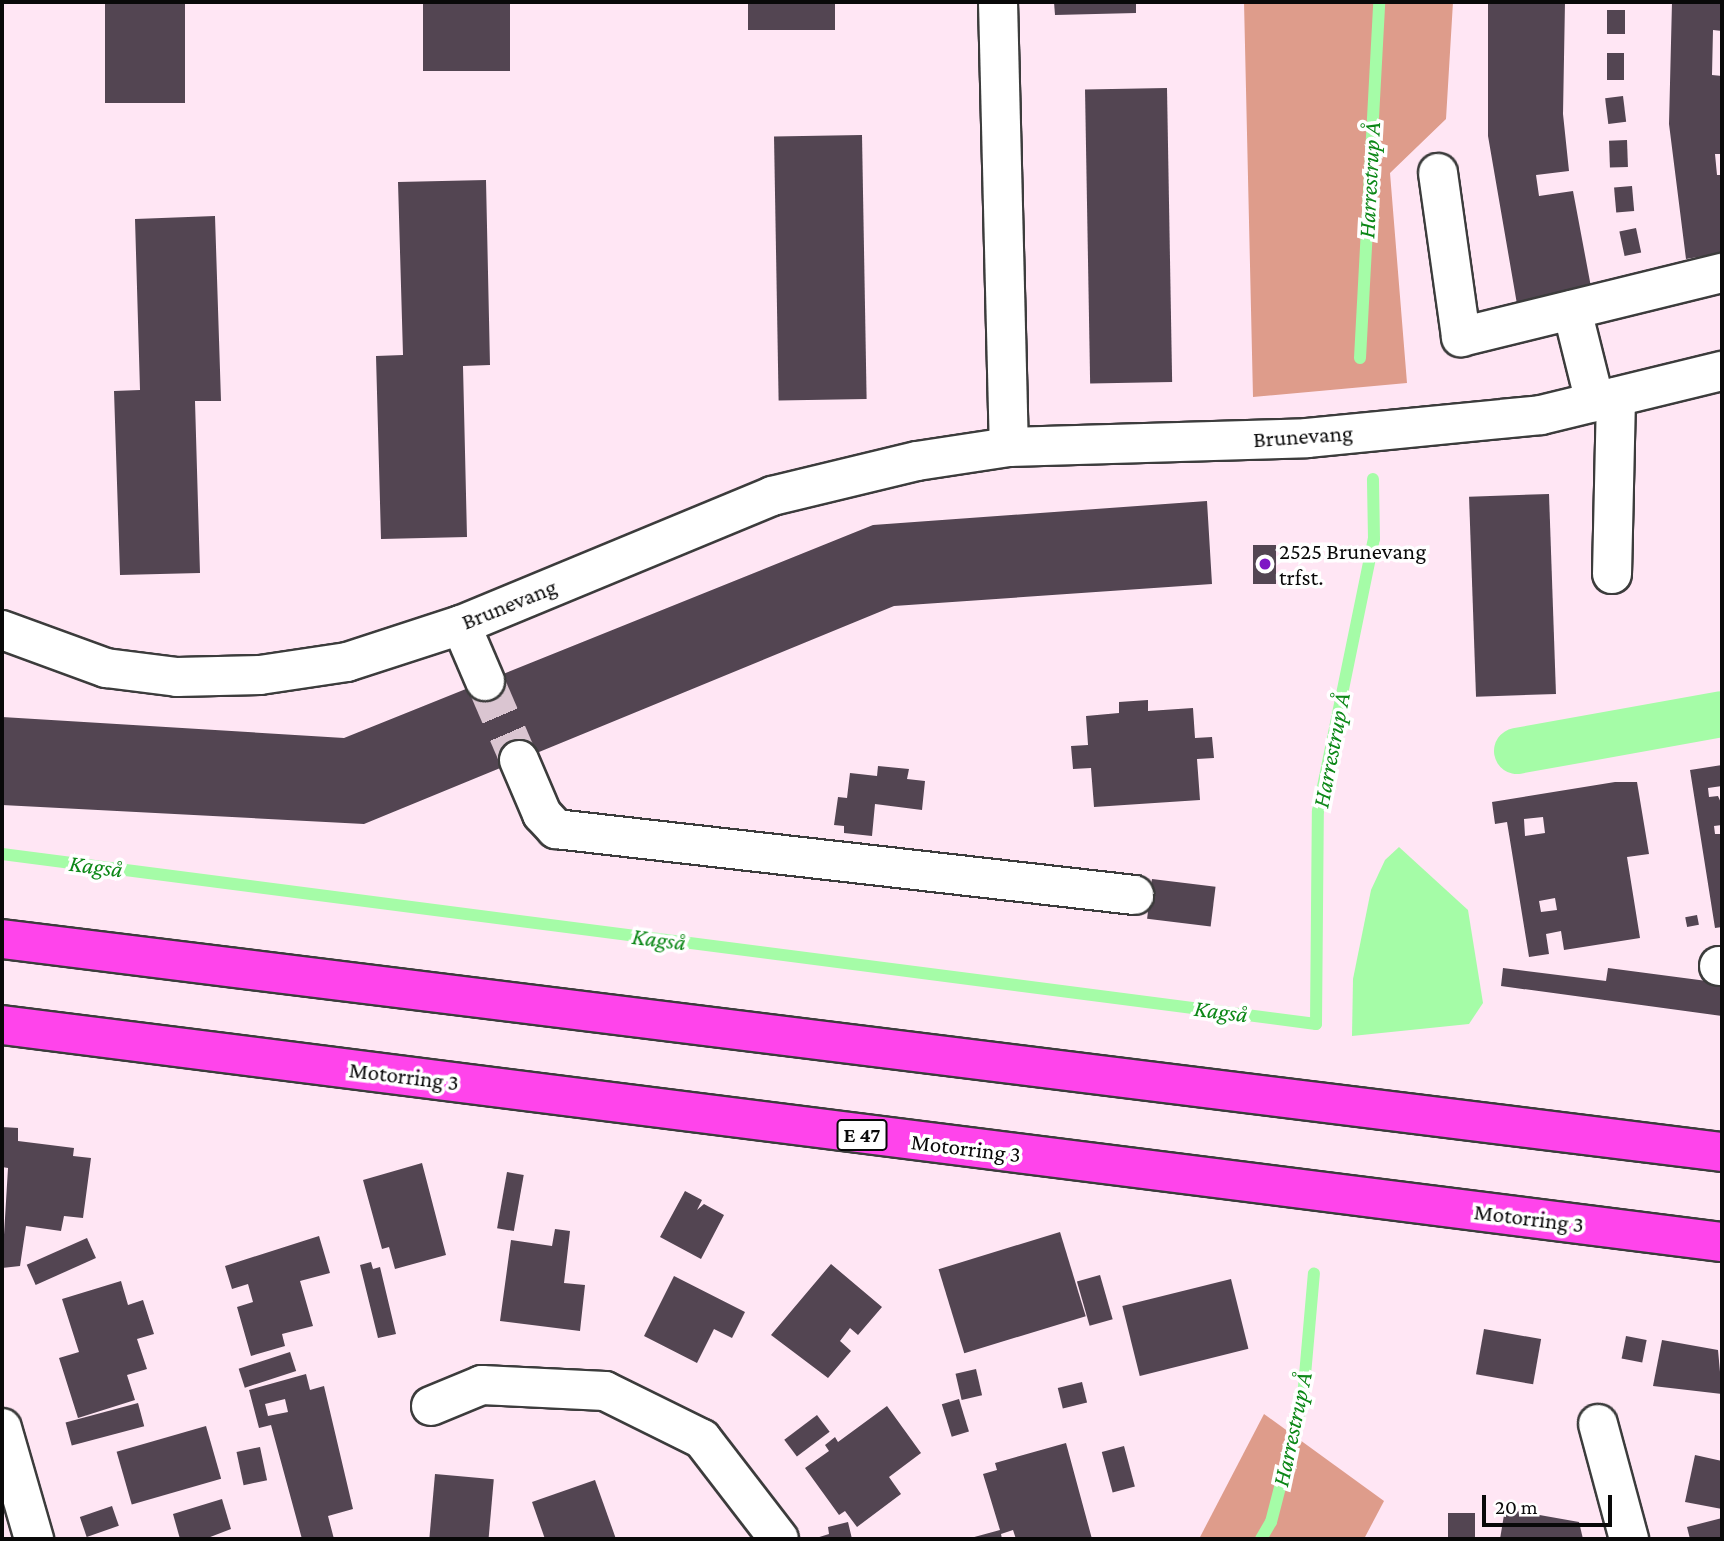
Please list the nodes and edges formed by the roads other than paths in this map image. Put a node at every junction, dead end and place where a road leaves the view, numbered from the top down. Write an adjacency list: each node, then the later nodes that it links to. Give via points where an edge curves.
1 (998, 2): 7 (street)
2 (1438, 173): 4 (street, via 1461,337)
3 (1722, 273): 4 (street)
4 (1572, 310): 6 (street)
5 (1722, 371): 6 (street, Brunevang)
6 (1605, 400): 7 (street, Brunevang, via 1541,415 1307,438); 8 (street)
7 (1009, 447): 9 (street, Brunevang, via 917,461 772,496)
8 (1612, 574)
9 (461, 625): 10 (street, Brunevang, via 347,662 260,676 177,677 106,668); 11 (street)
10 (2, 630)
11 (485, 681)
12 (519, 760): 13 (street, via 542,814 556,829)
13 (1134, 895)
14 (2, 939): 16 (highway)
15 (2, 1025): 17 (highway, Motorring 3 / E 47)
16 (1722, 1152)
17 (1722, 1242)
18 (431, 1406): 22 (street, via 482,1385 605,1391 702,1439)
19 (1598, 1424): 23 (street)
20 (2, 1427): 21 (street)
21 (34, 1539)
22 (779, 1539)
23 (1629, 1539)

